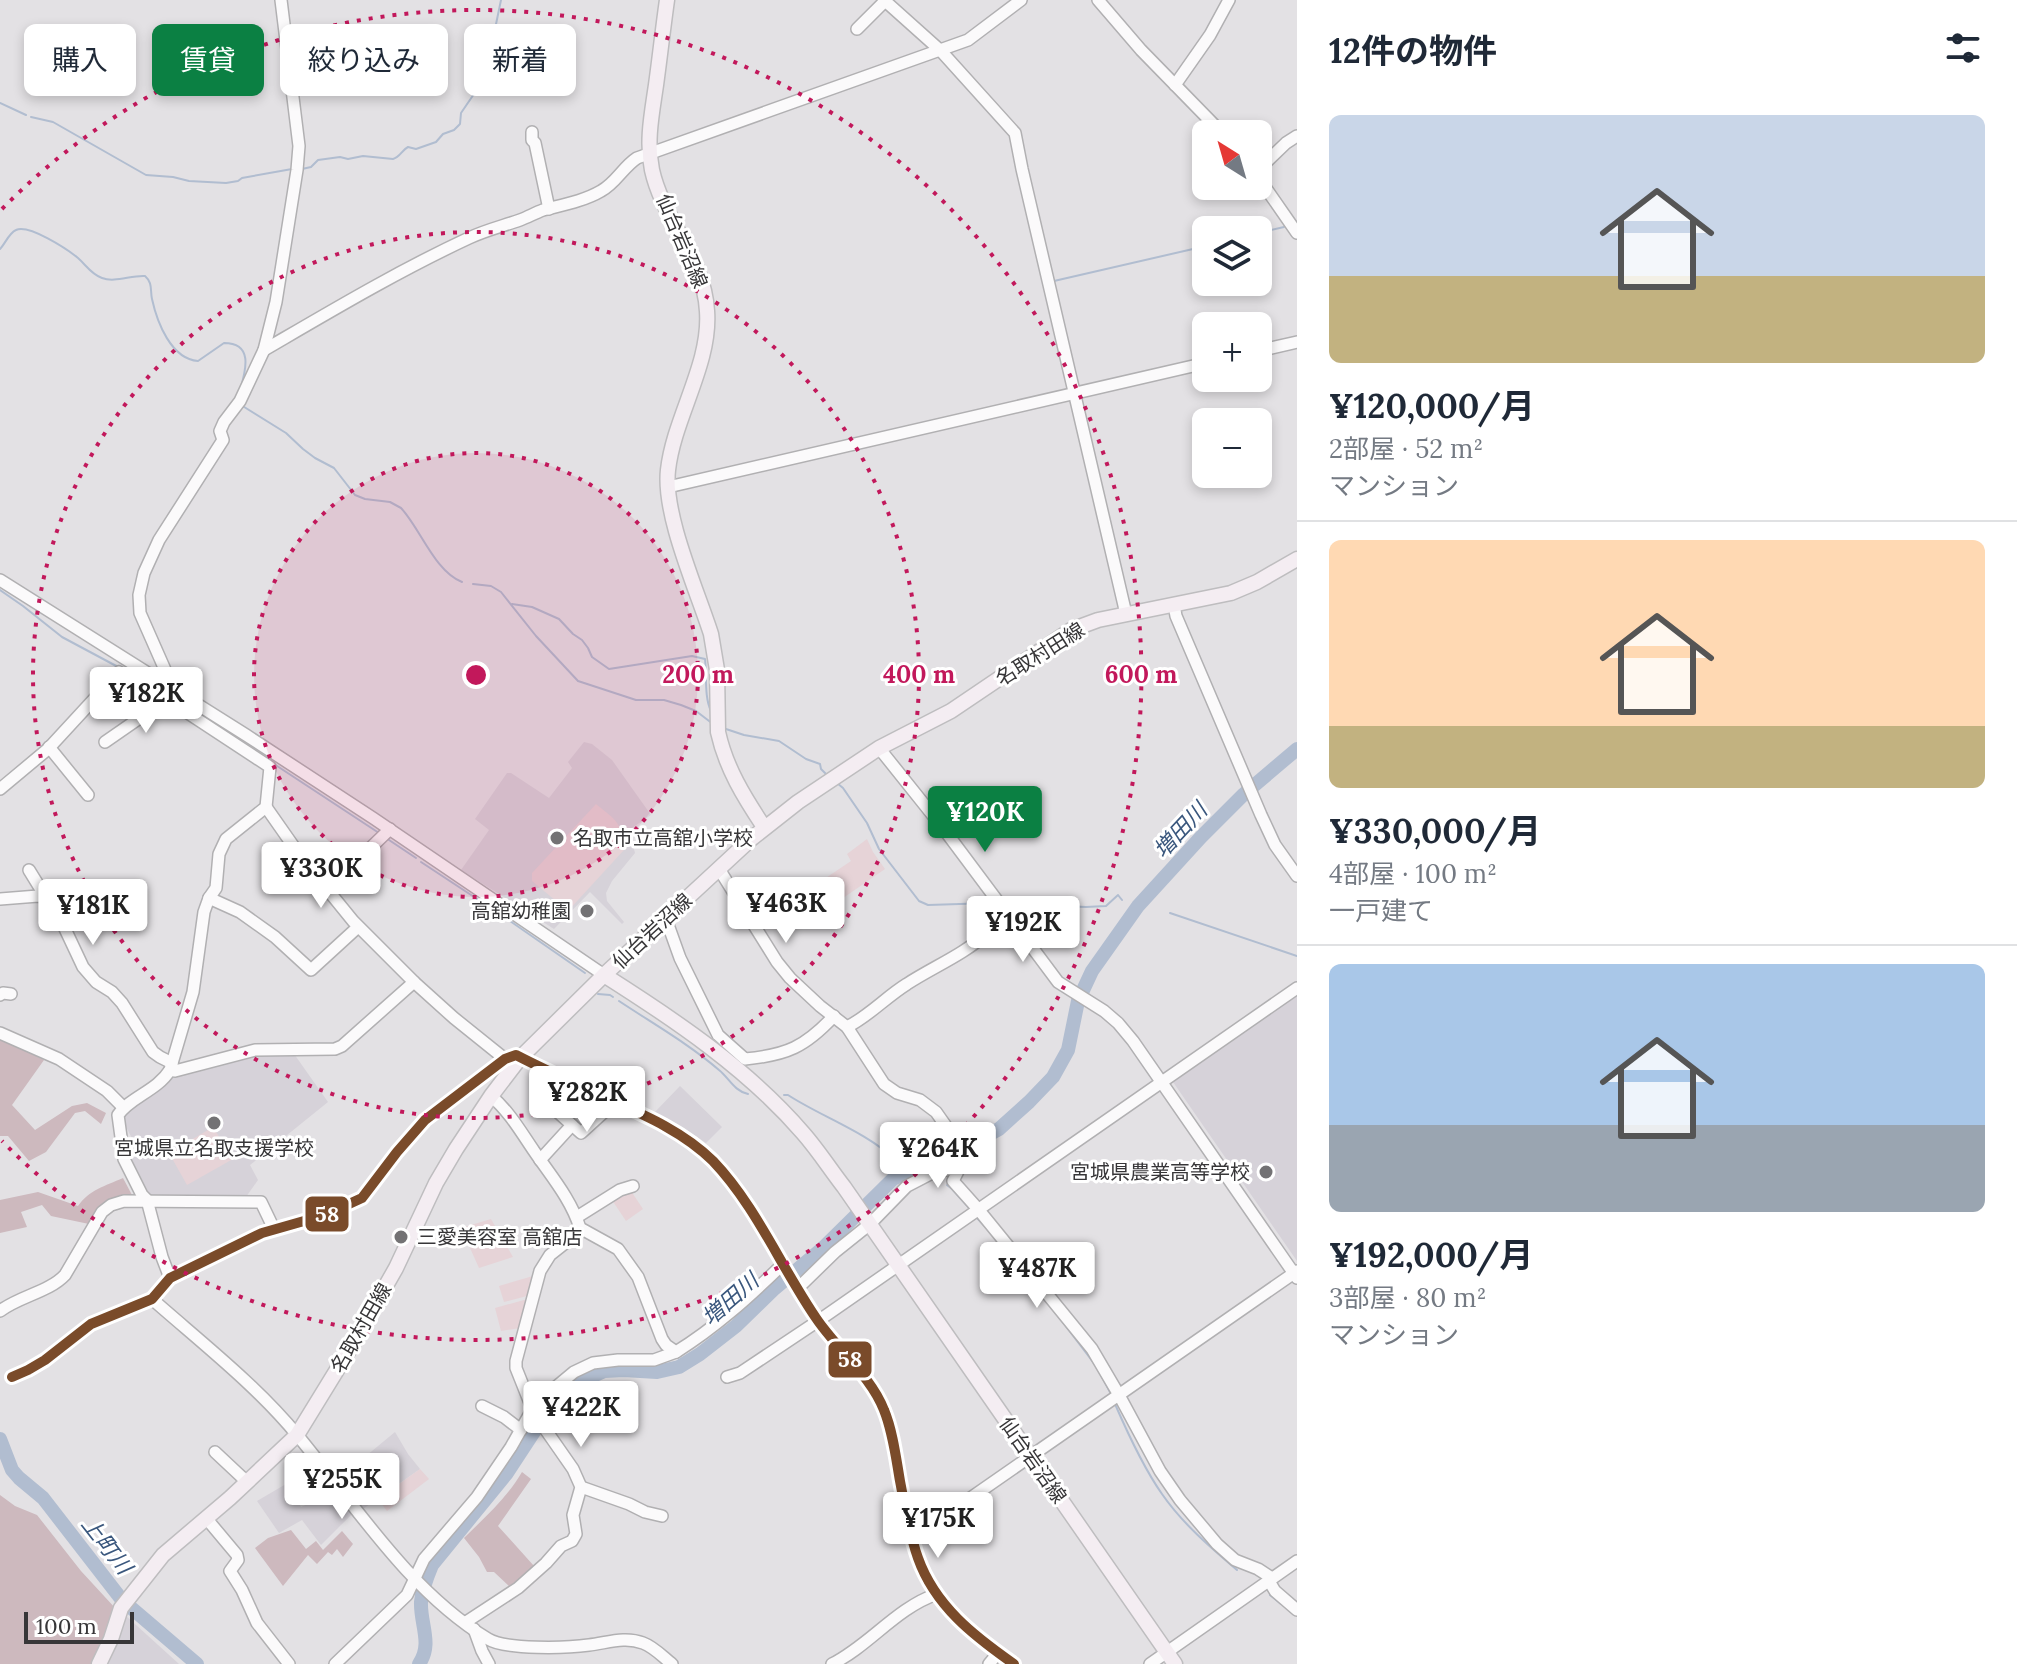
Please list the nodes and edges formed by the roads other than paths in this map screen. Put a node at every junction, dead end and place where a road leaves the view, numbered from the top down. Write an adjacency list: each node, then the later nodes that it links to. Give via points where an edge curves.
1 (281, 0): 20 (street, via 299,146)
2 (667, 0): 13 (main road, 仙台岩沼線)
3 (884, 0): 7 (street); 8 (street)
4 (1021, 0): 8 (street, via 968,40)
5 (1098, 0): 9 (street)
6 (1229, 0): 9 (street)
7 (857, 29)
8 (941, 51): 13 (street); 22 (street, via 1015,133)
9 (1175, 85): 10 (street)
10 (1209, 120)
11 (532, 132): 16 (street)
12 (1297, 136): 14 (street)
13 (650, 153): 16 (street, via 628,163 604,190); 23 (main road, 仙台岩沼線, via 660,193 699,271 708,315 701,359 673,444)
14 (1272, 156)
15 (1272, 197): 17 (street)
16 (549, 209): 20 (street, via 491,228 400,271)
17 (1297, 233)
18 (1297, 342): 19 (street)
19 (1272, 348)
20 (264, 350): 28 (street, via 224,422 223,440 144,573 140,613)
21 (1192, 366): 22 (street)
22 (1075, 394): 23 (street); 27 (street)
23 (668, 487): 35 (main road, 仙台岩沼線, via 715,651 718,725 726,761)
24 (1297, 559): 26 (main road, 名取村田線, via 1244,588)
25 (0, 580): 28 (street)
26 (1175, 610): 27 (main road, 名取村田線); 39 (street, via 1275,845)
27 (1126, 614): 30 (main road, 名取村田線, via 1071,630 951,711)
28 (172, 696): 29 (street); 31 (street, via 119,672); 34 (street, via 270,767); 36 (street)
29 (105, 742)
30 (879, 748): 35 (main road, 名取村田線); 44 (street)
31 (51, 749): 32 (street); 33 (street)
32 (0, 789)
33 (88, 795)
34 (266, 807): 40 (street); 42 (street, via 226,839)
35 (764, 827): 37 (main road, 仙台岩沼線)
36 (390, 829): 40 (street); 47 (street)
37 (719, 869): 45 (main road, 仙台岩沼線); 50 (street, via 777,962)
38 (29, 870): 41 (street)
39 (1297, 876)
40 (327, 890): 46 (street)
41 (45, 896): 43 (street); 57 (street, via 54,904 83,967 122,1003 153,1052)
42 (209, 898): 46 (street, via 240,912 311,970); 57 (street, via 193,992)
43 (0, 899)
44 (1001, 905): 51 (street, via 986,934); 59 (street, via 1058,982 1118,1023)
45 (666, 919): 47 (main road, 仙台岩沼線); 54 (street)
46 (358, 927): 48 (street)
47 (604, 975): 53 (main road, 仙台岩沼線); 55 (main road, 名取村田線)
48 (414, 982): 56 (street); 57 (street, via 335,1049 255,1050 175,1071)
49 (1297, 988): 59 (street)
50 (834, 1016): 51 (street); 54 (street, via 794,1050 768,1057 745,1059)
51 (847, 1027): 65 (street, via 884,1084 936,1112 955,1139)
52 (0, 1033): 62 (street, via 59,1059)
53 (689, 1033): 54 (street, via 702,1026); 70 (main road, 仙台岩沼線, via 803,1133)
54 (718, 1035)
55 (520, 1058): 56 (street); 58 (street); 60 (main road, 名取村田線)
56 (505, 1059): 71 (street, via 425,1120 362,1198)
57 (171, 1066): 62 (street, via 166,1077)
58 (570, 1081): 61 (street); 63 (street, via 547,1110)
59 (1161, 1082): 68 (street); 74 (street)
60 (491, 1096): 64 (street); 87 (main road, 名取村田線, via 436,1183 396,1268)
61 (615, 1102): 63 (street, via 581,1133); 73 (street, via 705,1154 741,1196)
62 (123, 1107): 67 (street, via 118,1115 124,1159)
63 (572, 1125): 64 (street)
64 (540, 1160): 69 (street)
65 (961, 1164): 68 (street, via 953,1181); 70 (street, via 907,1186)
66 (633, 1186): 69 (street)
67 (147, 1200): 71 (street, via 261,1202); 75 (street); 78 (street, via 111,1205 59,1282)
68 (974, 1212): 72 (street); 83 (street, via 1092,1349)
69 (578, 1222): 80 (street, via 618,1249 638,1277 662,1339); 85 (street, via 574,1236 544,1263 517,1354 516,1368)
70 (869, 1223): 72 (main road, 仙台岩沼線); 76 (street)
71 (274, 1229): 75 (street)
72 (898, 1265): 79 (street); 89 (main road, 仙台岩沼線)
73 (783, 1266): 76 (street); 80 (street, via 705,1334)
74 (1296, 1274): 83 (street)
75 (170, 1278): 77 (street)
76 (796, 1288): 79 (street)
77 (152, 1299): 82 (street, via 91,1324 33,1374); 87 (street, via 269,1403)
78 (0, 1311)
79 (818, 1321): 81 (street); 94 (street, via 884,1408)
80 (676, 1352): 85 (street, via 654,1360 587,1365)
81 (727, 1377)
82 (6, 1378)
83 (1115, 1398): 89 (street); 97 (street, via 1180,1500 1217,1544)
84 (482, 1406): 86 (street)
85 (533, 1412): 86 (street); 91 (street)
86 (521, 1430): 96 (street, via 477,1497 424,1559)
87 (297, 1435): 90 (main road, 名取村田線); 96 (street)
88 (215, 1452): 90 (street)
89 (1031, 1457): 94 (street); 102 (main road, 仙台岩沼線)
90 (247, 1482): 93 (main road, 名取村田線)
91 (581, 1487): 92 (street); 100 (street, via 572,1541)
92 (662, 1516)
93 (206, 1518): 103 (main road, 名取村田線, via 163,1555 127,1601); 104 (street, via 237,1555 230,1571 257,1623)
94 (913, 1538): 98 (street)
95 (1297, 1561): 97 (street)
96 (416, 1578): 100 (street); 105 (street, via 407,1595)
97 (1270, 1580): 99 (street); 102 (street)
98 (937, 1594): 101 (street, via 959,1621); 108 (street, via 899,1613)
99 (1297, 1610)
100 (470, 1626): 106 (street); 107 (street, via 500,1645 566,1648 631,1640)
101 (998, 1653): 109 (street); 110 (street)
102 (1171, 1658): 111 (street)
103 (99, 1664)
104 (289, 1664)
105 (335, 1664)
106 (489, 1664)
107 (672, 1664)
108 (832, 1664)
109 (989, 1664)
110 (1014, 1664)
111 (1150, 1664)

